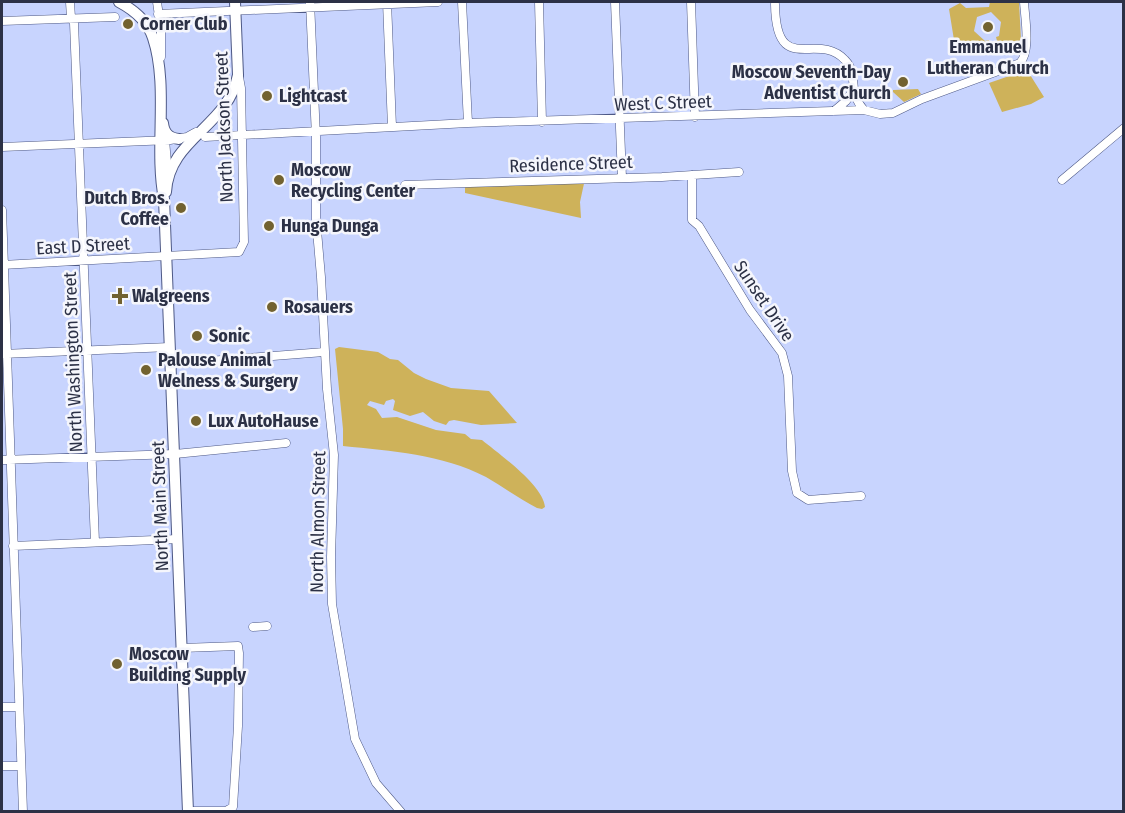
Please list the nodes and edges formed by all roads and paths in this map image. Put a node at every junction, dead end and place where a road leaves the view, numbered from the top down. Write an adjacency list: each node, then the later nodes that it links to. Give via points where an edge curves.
1 (70, 2): 16 (street, North Washington Street)
2 (119, 2): 18 (highway, North Main Street, via 136,12 149,29)
3 (157, 2): 14 (street, North Main Street)
4 (438, 2): 10 (street)
5 (462, 2): 27 (street)
6 (539, 2): 26 (street)
7 (615, 2): 25 (street)
8 (691, 2): 24 (street)
9 (1024, 2): 22 (street, West C Street, via 1026,48 1023,59 1014,66 949,88 893,113)
10 (387, 3): 11 (street); 29 (street)
11 (310, 4): 13 (street); 31 (street, North Almon Street)
12 (775, 4): 20 (street, via 776,28 782,40 795,49 825,49 846,60)
13 (235, 6): 14 (street); 19 (highway, North Jackson Street)
14 (158, 14): 18 (street, North Main Street)
15 (115, 16): 16 (street)
16 (71, 18): 17 (street); 36 (street, North Washington Street)
17 (2, 21)
18 (159, 74): 21 (highway, North Main Street)
19 (238, 75): 28 (highway, North Main Street, via 232,96); 32 (street, North Jackson Street)
20 (853, 90): 22 (street); 23 (street, via 841,107)
21 (160, 108): 34 (highway, via 166,132); 35 (highway, North Main Street)
22 (864, 110): 23 (street, West C Street)
23 (833, 111): 24 (street, West C Street)
24 (695, 117): 25 (street, West C Street)
25 (619, 120): 26 (street, West C Street); 41 (street)
26 (542, 122): 27 (street, West C Street)
27 (468, 123): 29 (street, West C Street)
28 (209, 125): 34 (street); 39 (highway, North Main Street, via 180,153)
29 (392, 127): 31 (street, West C Street)
30 (1124, 128): 42 (street)
31 (316, 131): 32 (street, West C Street); 52 (street, North Almon Street, via 315,200)
32 (241, 134): 33 (street, West C Street); 46 (street, North Jackson Street)
33 (205, 137)
34 (179, 139): 35 (street)
35 (163, 140): 36 (street); 39 (street, North Main Street); 44 (highway, North Main Street, via 160,181)
36 (79, 144): 37 (street); 48 (street, North Washington Street)
37 (2, 147)
38 (739, 172): 40 (street, Residence Street)
39 (168, 175): 44 (highway, North Main Street)
40 (692, 175): 41 (street, Residence Street); 59 (street, Sunset Drive, via 692,220 786,364 792,471 797,493 808,500)
41 (622, 178): 43 (street, Residence Street)
42 (1062, 180)
43 (405, 184)
44 (164, 199): 47 (highway, North Main Street)
45 (2, 210): 49 (street)
46 (242, 250): 47 (street, East D Street, via 235,254)
47 (166, 257): 48 (street, East D Street); 50 (highway, North Main Street)
48 (84, 261): 49 (street, East D Street); 51 (street, North Washington Street)
49 (3, 265): 53 (street)
50 (170, 347): 51 (street); 54 (highway, North Main Street)
51 (87, 351): 53 (street); 57 (street, North Washington Street)
52 (324, 351): 54 (street); 72 (street, North Almon Street, via 334,455 331,581 335,627 355,739 376,783)
53 (5, 353): 58 (street)
54 (171, 364): 56 (highway, North Main Street)
55 (286, 443): 56 (street)
56 (175, 454): 57 (street); 60 (highway, North Main Street)
57 (91, 457): 58 (street); 61 (street, North Washington Street)
58 (6, 460): 62 (street)
59 (861, 496)
60 (178, 539): 61 (street); 65 (highway, North Main Street)
61 (95, 542): 62 (street)
62 (13, 546): 67 (street)
63 (267, 626): 64 (street)
64 (253, 627)
65 (182, 648): 70 (highway, North Main Street); 70 (street, via 238,646 239,653 233,807 226,811)
66 (2, 707): 67 (street)
67 (19, 707): 68 (street)
68 (21, 765): 69 (street); 71 (street)
69 (2, 766)
70 (188, 811)
71 (23, 812)
72 (401, 812)

